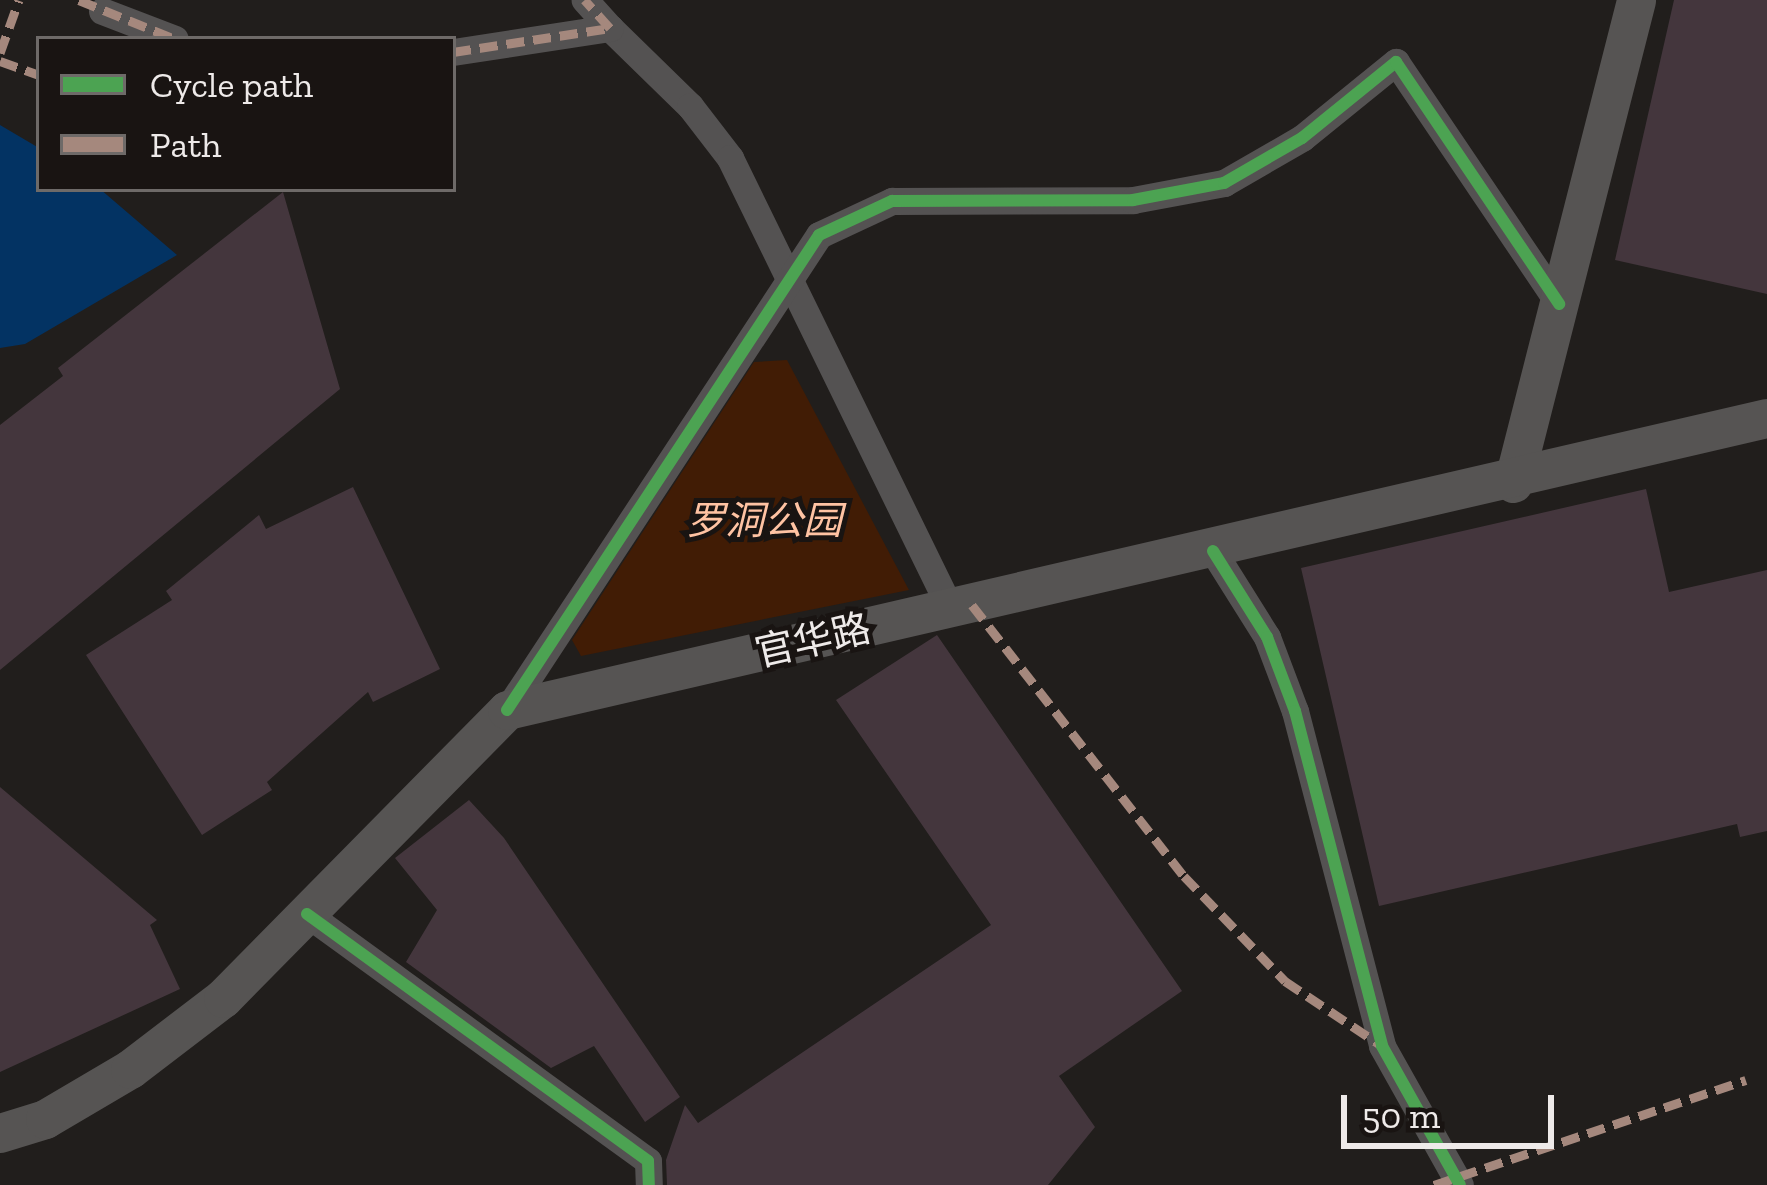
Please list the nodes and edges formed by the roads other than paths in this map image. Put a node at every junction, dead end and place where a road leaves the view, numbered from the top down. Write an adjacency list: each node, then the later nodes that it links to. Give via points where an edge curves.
1 (585, 0): 4 (street)
2 (1636, 0): 8 (main road)
3 (102, 11): 5 (street)
4 (610, 28): 6 (street); 7 (street, via 730,158)
5 (167, 36)
6 (456, 52)
7 (789, 280): 8 (street, via 819,235 892,201 1133,200 1224,183 1302,138 1396,62); 12 (street); 13 (street)
8 (1559, 304): 10 (main road)
9 (1767, 418): 10 (main road, 官华路)
10 (1514, 483): 11 (main road, 官华路)
11 (1213, 551): 12 (main road, 官华路); 17 (street, via 1267,637 1295,711 1382,1046)
12 (952, 610): 13 (main road, 官华路)
13 (507, 710): 14 (main road)
14 (307, 914): 15 (main road, via 223,998 130,1069 45,1120); 16 (street, via 648,1160)
15 (0, 1132)
16 (649, 1185)
17 (1460, 1185)

